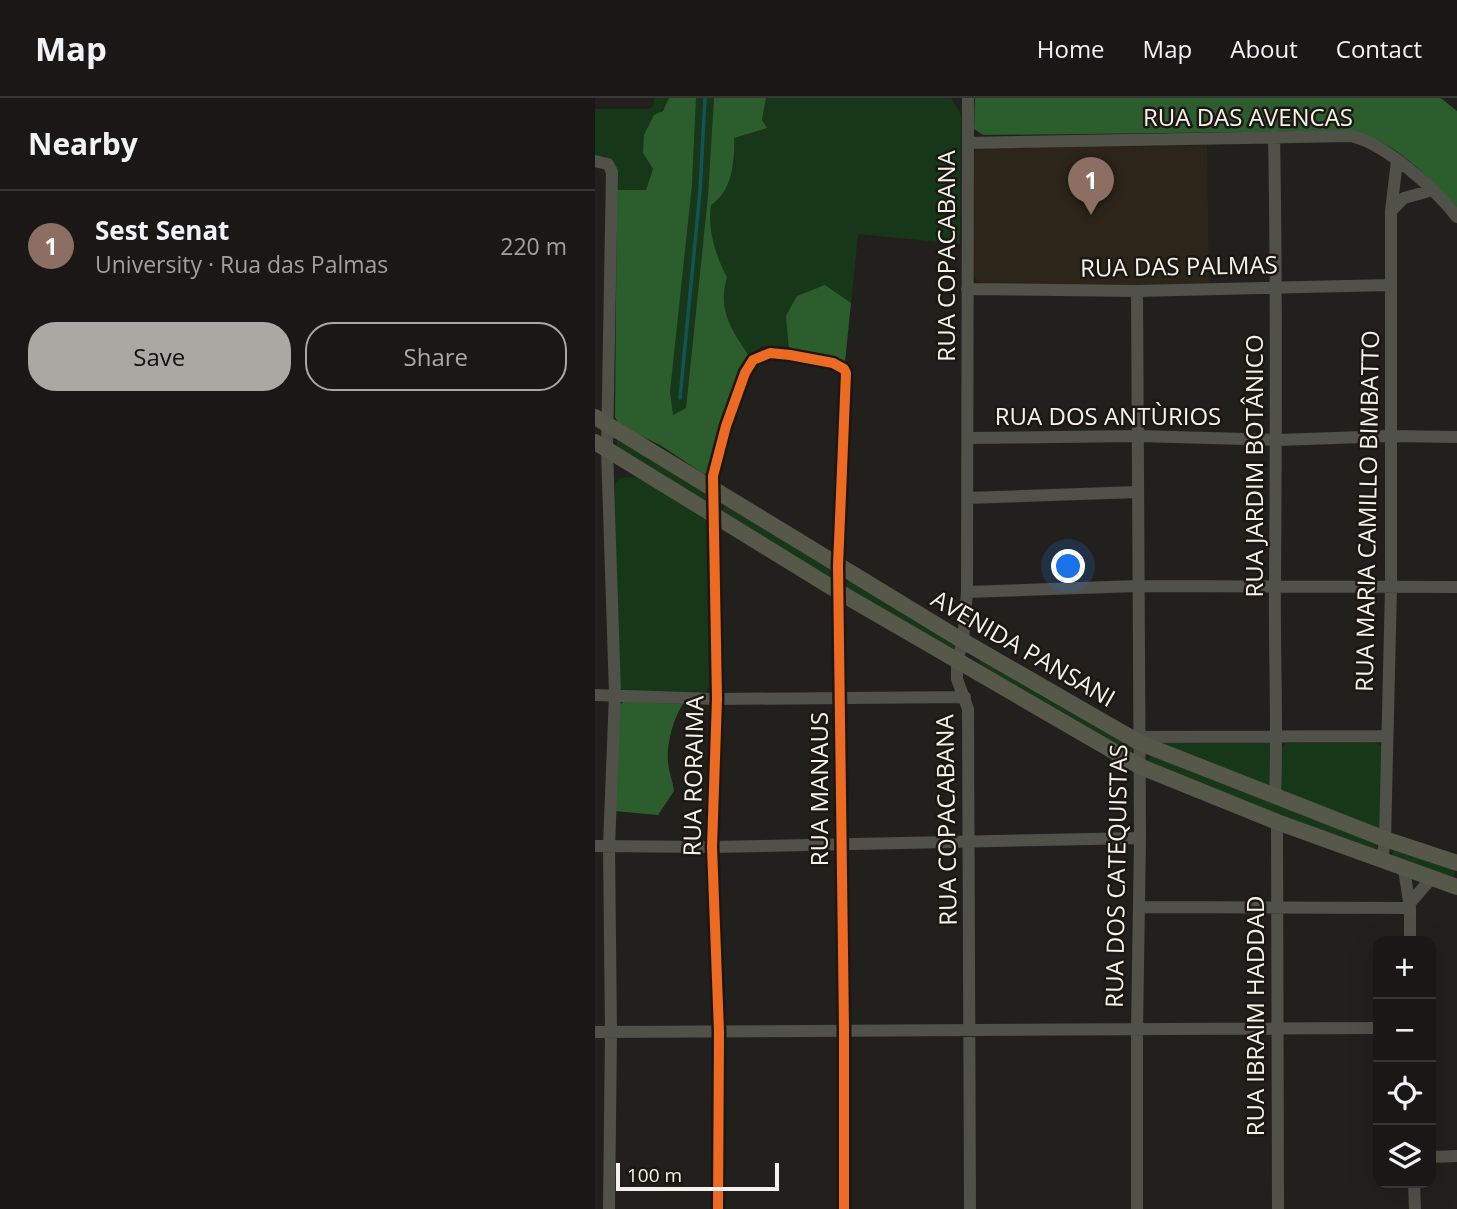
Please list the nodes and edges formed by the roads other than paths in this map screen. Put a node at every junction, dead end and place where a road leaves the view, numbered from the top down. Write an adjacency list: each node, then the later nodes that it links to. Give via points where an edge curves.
1 (968, 98): 3 (street, RUA COPACABANA)
2 (1274, 136): 3 (street, RUA DAS AVENCAS); 4 (street, RUA DAS AVENCAS, via 1351,136 1372,143); 10 (street, RUA JARDIM BOTÂNICO)
3 (968, 143): 11 (street, RUA COPACABANA)
4 (1397, 161): 6 (street, RUA DAS AVENCAS); 7 (street, RUA MARIA CAMILLO BIMBATTO)
5 (601, 163): 14 (street, via 612,172)
6 (1433, 190): 7 (street, via 1404,198); 8 (street, RUA DAS AVENCAS)
7 (1391, 211): 9 (street, RUA MARIA CAMILLO BIMBATTO)
8 (1457, 217)
9 (1391, 285): 10 (street, RUA DAS PALMAS); 16 (street, RUA MARIA CAMILLO BIMBATTO)
10 (1277, 287): 12 (street, RUA DAS PALMAS); 19 (street, RUA JARDIM BOTÂNICO)
11 (967, 289): 12 (street, RUA DAS PALMAS); 18 (street, RUA COPACABANA)
12 (1137, 291): 15 (street, RUA DOS CATEQUISTAS)
13 (844, 369): 23 (street, RUA RORAIMA, via 833,363 769,353 753,360 726,426 713,476); 27 (street, RUA MANAUS)
14 (601, 420): 20 (street); 23 (main road, AVENIDA PANSANI)
15 (1138, 436): 18 (street, RUA DOS ANTÙRIOS); 19 (street, RUA DOS ANTÙRIOS); 24 (street, RUA DOS CATEQUISTAS)
16 (1391, 436): 17 (street, RUA DOS ANTÙRIOS); 19 (street, RUA DOS ANTÙRIOS); 31 (street, RUA MARIA CAMILLO BIMBATTO)
17 (1457, 437)
18 (968, 438): 25 (street, RUA COPACABANA)
19 (1278, 440): 28 (street, RUA JARDIM BOTÂNICO)
20 (601, 445): 22 (street); 26 (main road, AVENIDA PANSANI)
21 (595, 469): 22 (street)
22 (609, 469): 36 (street)
23 (714, 490): 26 (street, RUA RORAIMA); 27 (main road, AVENIDA PANSANI)
24 (1137, 492): 25 (street); 29 (street, RUA DOS CATEQUISTAS)
25 (967, 498): 33 (street, RUA COPACABANA)
26 (714, 514): 32 (main road, AVENIDA PANSANI); 40 (street, RUA RORAIMA)
27 (838, 566): 32 (street, RUA MANAUS); 34 (main road, AVENIDA PANSANI)
28 (1275, 585): 29 (street); 31 (street); 42 (street, RUA JARDIM BOTÂNICO)
29 (1137, 586): 33 (street); 43 (street, RUA DOS CATEQUISTAS)
30 (1457, 587): 31 (street)
31 (1391, 588): 41 (street, RUA MARIA CAMILLO BIMBATTO)
32 (839, 592): 35 (main road, AVENIDA PANSANI); 39 (street, RUA MANAUS)
33 (967, 592): 34 (street, RUA COPACABANA)
34 (963, 641): 35 (street, RUA COPACABANA); 43 (main road, AVENIDA PANSANI)
35 (957, 661): 38 (street, RUA COPACABANA, via 957,679); 44 (main road, AVENIDA PANSANI)
36 (615, 694): 37 (street); 40 (street); 52 (street)
37 (595, 695)
38 (965, 697): 39 (street); 49 (street, RUA COPACABANA)
39 (840, 698): 40 (street); 50 (street, RUA MANAUS)
40 (717, 699): 53 (street, RUA RORAIMA)
41 (1385, 736): 42 (street); 48 (street, RUA MARIA CAMILLO BIMBATTO)
42 (1277, 737): 43 (street); 45 (street, RUA JARDIM BOTÂNICO)
43 (1137, 739): 44 (street, RUA DOS CATEQUISTAS); 45 (main road, AVENIDA PANSANI)
44 (1139, 766): 46 (main road, AVENIDA PANSANI); 47 (street, RUA DOS CATEQUISTAS)
45 (1275, 796): 48 (main road, AVENIDA PANSANI)
46 (1277, 822): 54 (main road, AVENIDA PANSANI); 61 (street, RUA IBRAIM HADDAD)
47 (1140, 838): 49 (street); 60 (street, RUA DOS CATEQUISTAS)
48 (1385, 839): 54 (street, RUA MARIA CAMILLO BIMBATTO); 55 (main road, AVENIDA PANSANI)
49 (969, 842): 50 (street); 66 (street, RUA COPACABANA)
50 (841, 843): 53 (street); 65 (street, RUA MANAUS)
51 (595, 846): 52 (street)
52 (609, 846): 53 (street); 69 (street)
53 (712, 846): 70 (street, RUA RORAIMA)
54 (1382, 861): 56 (main road, AVENIDA PANSANI)
55 (1457, 863)
56 (1403, 869): 57 (main road, AVENIDA PANSANI); 59 (street)
57 (1431, 879): 58 (main road, AVENIDA PANSANI); 59 (street)
58 (1457, 887)
59 (1409, 906): 61 (street); 62 (street)
60 (1140, 907): 61 (street); 67 (street, RUA DOS CATEQUISTAS)
61 (1277, 907): 63 (street, RUA IBRAIM HADDAD)
62 (1410, 936)
63 (1276, 1028): 64 (street); 67 (street); 79 (street, RUA IBRAIM HADDAD)
64 (1373, 1028)
65 (844, 1029): 66 (street); 70 (street); 76 (street, RUA MANAUS)
66 (968, 1029): 67 (street); 77 (street, RUA COPACABANA)
67 (1137, 1029): 78 (street, RUA DOS CATEQUISTAS)
68 (595, 1032): 69 (street)
69 (611, 1032): 70 (street); 74 (street)
70 (719, 1032): 75 (street, RUA RORAIMA)
71 (1436, 1157): 72 (street)
72 (1457, 1157)
73 (1415, 1188): 80 (street)
74 (609, 1209)
75 (718, 1209)
76 (844, 1209)
77 (970, 1209)
78 (1137, 1209)
79 (1278, 1209)
80 (1415, 1209)

